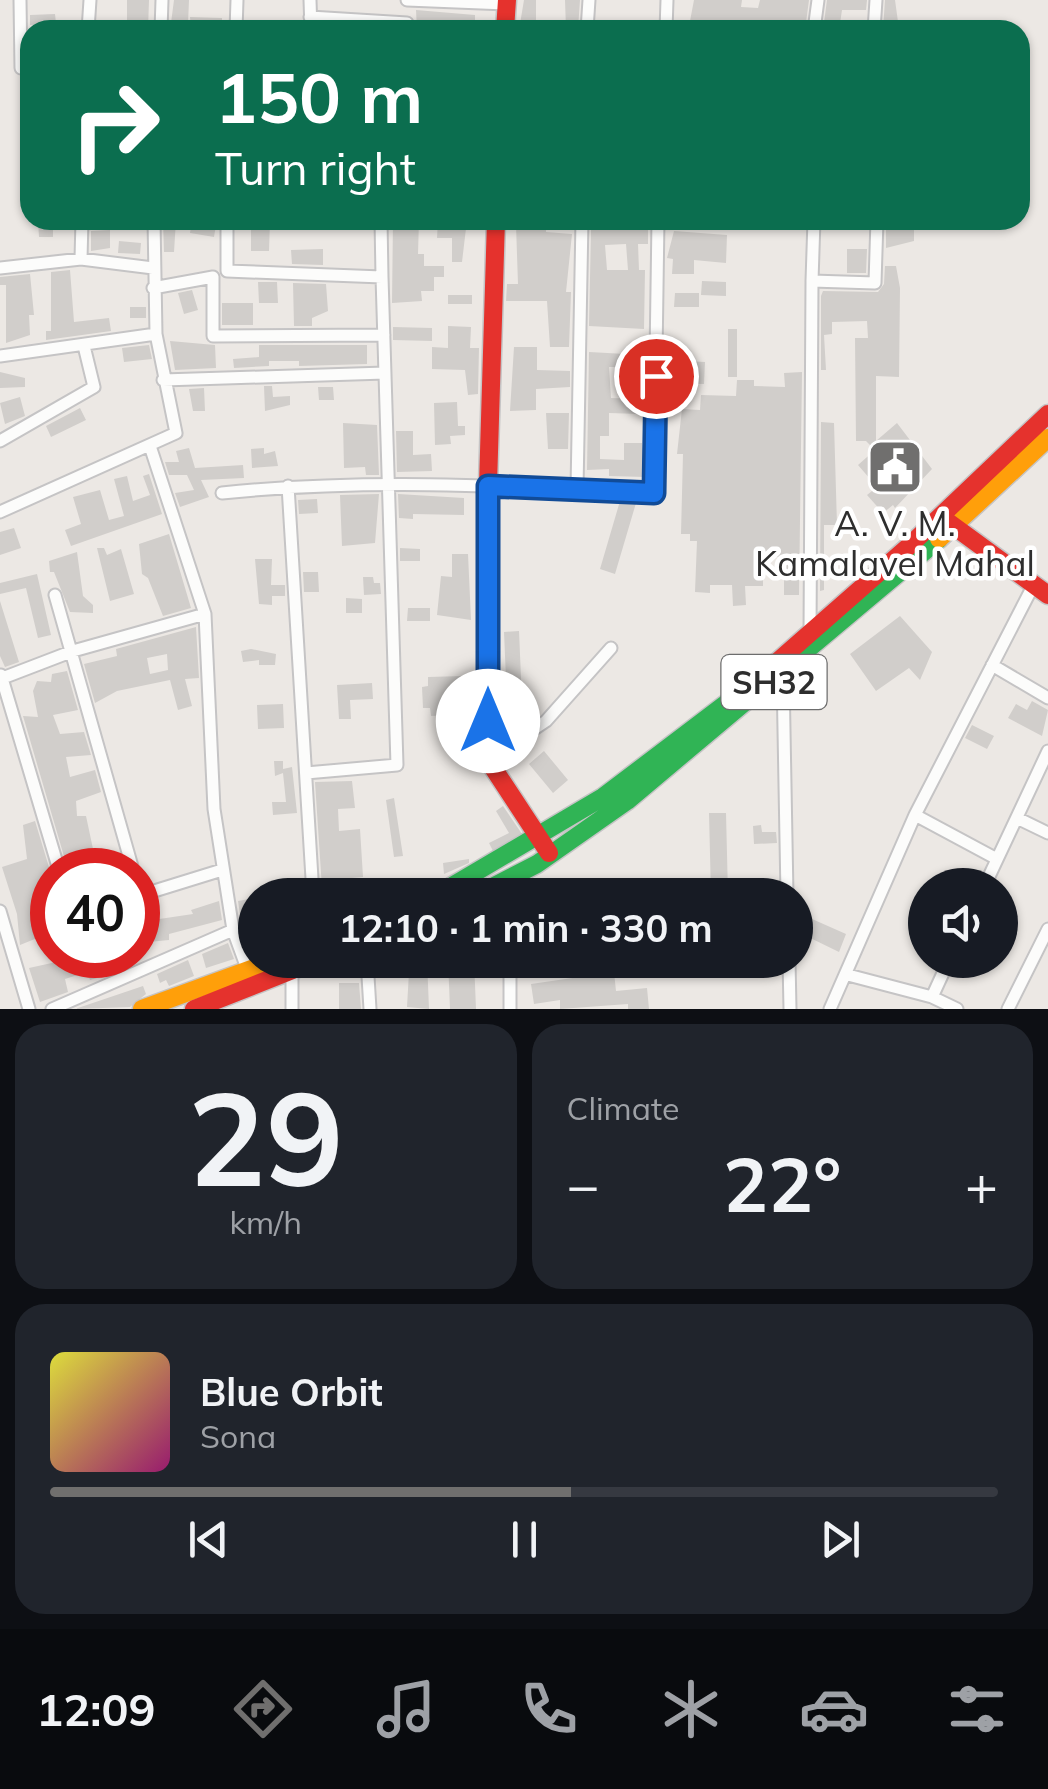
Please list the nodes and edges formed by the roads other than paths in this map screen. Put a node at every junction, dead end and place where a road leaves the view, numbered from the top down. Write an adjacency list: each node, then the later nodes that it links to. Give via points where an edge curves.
1 (407, 0): 2 (street)
2 (506, 2)
3 (82, 230): 12 (street)
4 (154, 230): 14 (street)
5 (227, 230): 15 (street)
6 (381, 230): 16 (street)
7 (496, 230): 32 (main road)
8 (580, 230): 33 (street)
9 (658, 230): 33 (street, via 654,493)
10 (814, 230): 18 (street)
11 (878, 230): 18 (street, via 876,284)
12 (81, 259): 13 (street); 14 (street)
13 (0, 268)
14 (152, 268): 19 (street)
15 (226, 271): 16 (street); 17 (street)
16 (382, 276): 21 (street)
17 (213, 277): 19 (street); 21 (street, via 213,336)
18 (812, 281): 40 (street)
19 (154, 288): 20 (street)
20 (156, 334): 22 (street); 25 (street)
21 (384, 335): 24 (street)
22 (84, 346): 23 (street); 28 (street, via 94,387)
23 (0, 356)
24 (385, 373): 25 (street); 31 (street)
25 (163, 380): 29 (street, via 176,433)
26 (1048, 414): 36 (main road, SH32)
27 (1048, 438): 36 (main road, SH32)
28 (0, 441)
29 (150, 446): 35 (street); 39 (street)
30 (288, 486): 31 (street); 34 (street); 49 (street)
31 (388, 486): 32 (street); 49 (street, via 397,765)
32 (488, 486): 33 (street); 48 (main road)
33 (577, 489)
34 (222, 493)
35 (0, 512)
36 (948, 522): 37 (main road); 40 (main road, SH32); 44 (main road, SH32)
37 (1040, 591): 43 (street)
38 (55, 595): 42 (street)
39 (205, 614): 42 (street); 58 (street)
40 (810, 634): 53 (main road, SH32)
41 (612, 648): 48 (street, via 546,721)
42 (73, 651): 45 (street); 55 (street)
43 (992, 666): 46 (street); 50 (street)
44 (782, 674): 53 (main road, SH32, via 642,789); 62 (street)
45 (1, 676): 54 (street)
46 (1048, 698)
47 (1048, 751): 51 (street)
48 (488, 760): 53 (main road)
49 (306, 773): 59 (street)
50 (916, 815): 56 (street); 69 (street)
51 (1017, 818): 52 (street); 56 (street)
52 (1048, 833)
53 (544, 846): 60 (main road, SH32); 61 (main road, SH32)
54 (53, 848)
55 (127, 848)
56 (997, 860): 57 (street)
57 (993, 868)
58 (222, 870): 63 (street); 66 (street)
59 (312, 878)
60 (474, 878)
61 (515, 878)
62 (787, 878)
63 (160, 886)
64 (0, 911): 77 (street)
65 (1048, 929): 87 (street)
66 (233, 930): 67 (street); 78 (street)
67 (238, 944)
68 (238, 975): 79 (main road)
69 (848, 975): 76 (street); 85 (street)
70 (257, 978): 80 (main road)
71 (286, 978): 81 (street)
72 (367, 978): 82 (street)
73 (510, 978): 83 (street)
74 (789, 978): 84 (street)
75 (941, 978): 76 (street)
76 (932, 997): 86 (street)
77 (29, 1009)
78 (52, 1009)
79 (142, 1009)
80 (194, 1009)
81 (292, 1009)
82 (370, 1009)
83 (510, 1009)
84 (790, 1009)
85 (830, 1009)
86 (957, 1009)
87 (1008, 1009)

